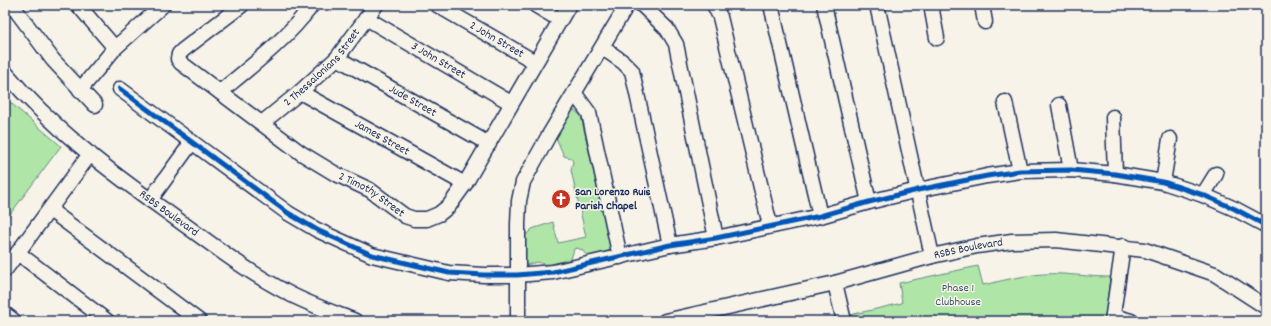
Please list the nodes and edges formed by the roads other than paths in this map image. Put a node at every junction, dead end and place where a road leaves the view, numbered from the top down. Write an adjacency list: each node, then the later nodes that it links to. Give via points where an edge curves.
1 (12, 5): 28 (street, via 35,37)
2 (78, 5): 22 (street)
3 (164, 5): 22 (street)
4 (242, 5): 29 (street, 2 Timothy Street, via 179,54 178,59 181,63)
5 (312, 5): 29 (street, via 281,41)
6 (376, 5): 18 (street, 2 Thessalonians Street)
7 (437, 5): 25 (street, 2 John Street)
8 (535, 5): 19 (street)
9 (569, 5): 19 (street, 2 Timothy Street)
10 (627, 5): 23 (street)
11 (642, 5): 56 (street, via 667,29 676,44)
12 (714, 5): 55 (street, via 720,17)
13 (771, 5): 53 (street)
14 (824, 5): 51 (street)
15 (877, 5): 48 (street)
16 (931, 5): 21 (street)
17 (982, 5): 20 (street)
18 (366, 18): 24 (street, 2 Thessalonians Street); 33 (street, 3 John Street)
19 (560, 20): 25 (street, 2 Timothy Street)
20 (986, 22)
21 (937, 38)
22 (115, 48): 28 (street)
23 (603, 48): 31 (street); 57 (street, via 632,71)
24 (337, 58): 30 (street, 2 Thessalonians Street); 40 (street, Jude Street)
25 (535, 62): 33 (street, 2 Timothy Street)
26 (5, 72): 41 (street, RSBS Boulevard, via 67,136)
27 (120, 89): 39 (street)
28 (80, 90): 34 (street)
29 (220, 92): 37 (street, 2 Timothy Street)
30 (300, 92): 37 (street, 2 Thessalonians Street); 47 (street, James Street)
31 (575, 94): 61 (street, via 589,113); 63 (street, via 523,182 519,201)
32 (1005, 102): 43 (street)
33 (511, 103): 40 (street, 2 Timothy Street)
34 (95, 105)
35 (1058, 105): 42 (street)
36 (1113, 117): 44 (street)
37 (262, 123): 47 (street, 2 Timothy Street, via 311,160 370,190 405,216 414,219 427,219 439,214 449,206)
38 (1170, 139): 46 (street)
39 (192, 142): 50 (street); 63 (street, via 288,213 340,242 372,255 449,273)
40 (489, 144): 47 (street, 2 Timothy Street)
41 (90, 154): 50 (street, RSBS Boulevard); 52 (street)
42 (1071, 170): 43 (street); 44 (street)
43 (1020, 171): 48 (street)
44 (1115, 174): 46 (street)
45 (1216, 174): 49 (street)
46 (1163, 182): 49 (street)
47 (465, 184)
48 (918, 190): 51 (street); 60 (street)
49 (1203, 195): 54 (street)
50 (150, 200): 71 (street, RSBS Boulevard, via 238,262 286,292)
51 (869, 202): 53 (street)
52 (50, 210): 59 (street); 70 (street)
53 (820, 216): 55 (street)
54 (1265, 225)
55 (770, 226): 56 (street)
56 (716, 238): 57 (street)
57 (670, 245): 61 (street)
58 (1123, 246): 60 (street, RSBS Boulevard, via 1056,240 1012,241); 65 (street, RSBS Boulevard, via 1144,250 1215,274); 67 (street)
59 (18, 253): 62 (street); 69 (street)
60 (932, 256): 64 (street, RSBS Boulevard)
61 (620, 257): 63 (street, via 553,272)
62 (5, 270)
63 (517, 275): 72 (street)
64 (835, 283): 73 (street, RSBS Boulevard); 74 (street)
65 (1266, 307)
66 (5, 314): 68 (street)
67 (1112, 318): 75 (street)
68 (14, 321)
69 (107, 321)
70 (199, 321)
71 (355, 321)
72 (518, 321)
73 (665, 321)
74 (844, 321)
75 (1131, 321)

